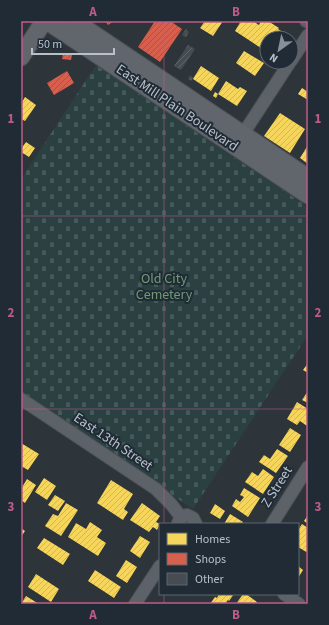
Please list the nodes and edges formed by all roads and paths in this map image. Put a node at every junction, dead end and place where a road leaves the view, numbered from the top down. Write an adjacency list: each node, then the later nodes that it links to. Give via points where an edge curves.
1 (45, 21): 5 (main road); 9 (main road, East Mill Plain Boulevard)
2 (74, 21): 7 (main road, East Mill Plain Boulevard)
3 (308, 35): 4 (street)
4 (299, 48)
5 (21, 57)
6 (284, 70): 7 (street)
7 (243, 134): 8 (main road, East Mill Plain Boulevard)
8 (308, 178)
9 (308, 195)
10 (21, 399): 12 (street, East 13th Street, via 156,489 171,504)
11 (308, 467): 14 (street, Z Street)
12 (179, 521): 13 (street, via 190,516)
13 (196, 523)
14 (273, 523)
15 (159, 568): 17 (street)
16 (286, 595): 18 (street)
17 (135, 604)
18 (299, 604)

